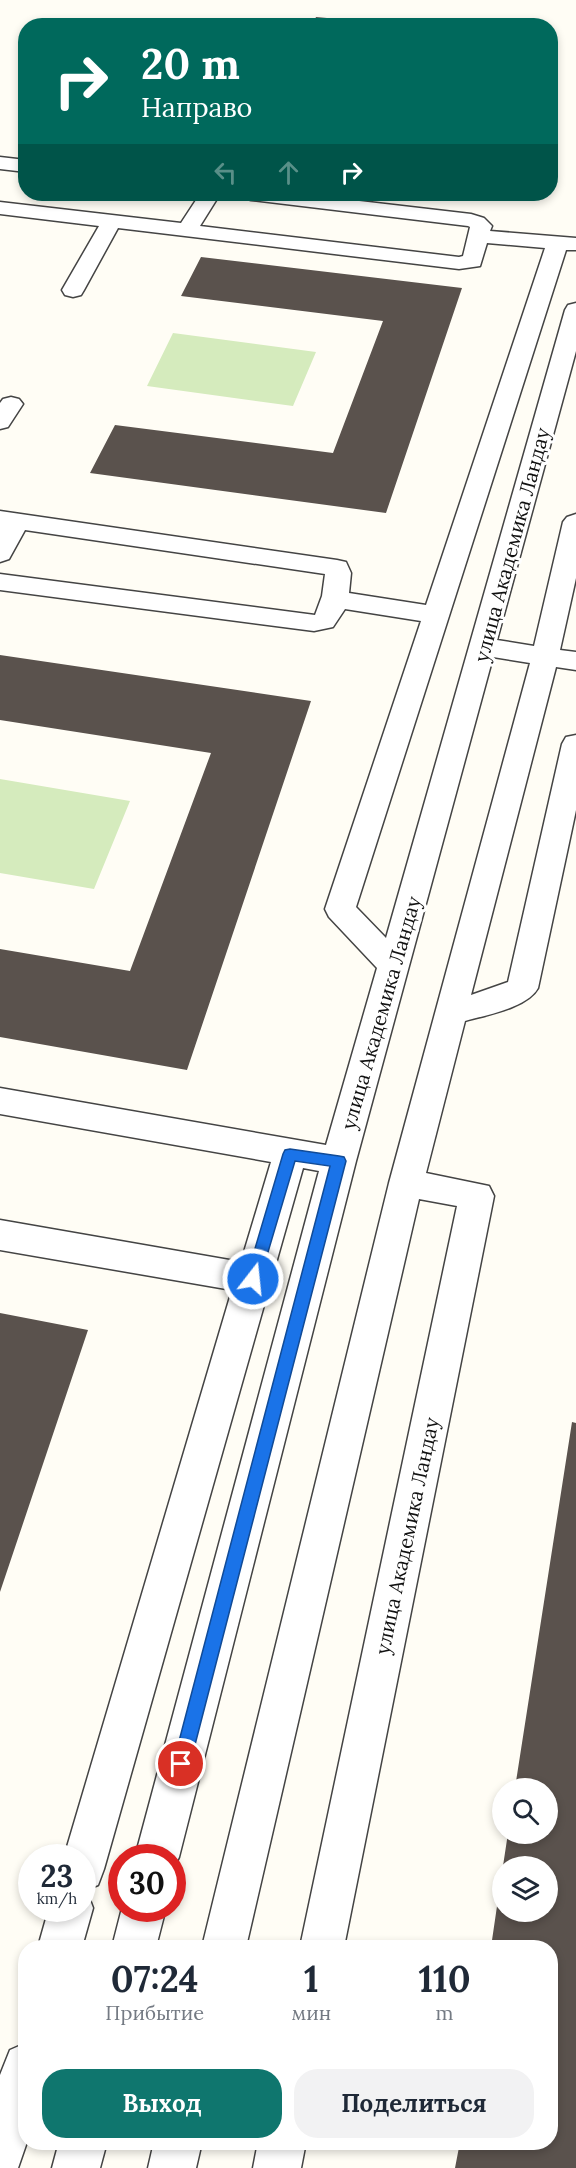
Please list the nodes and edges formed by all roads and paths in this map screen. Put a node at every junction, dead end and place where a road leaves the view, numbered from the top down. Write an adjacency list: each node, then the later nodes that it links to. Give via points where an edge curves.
1 (0, 163): 2 (street)
2 (18, 165)
3 (206, 201): 7 (street)
4 (310, 201): 8 (street, via 471,220 481,226)
5 (0, 208): 6 (street)
6 (111, 221): 7 (street); 10 (street)
7 (187, 230): 8 (street, via 459,263 472,261)
8 (479, 236): 9 (street)
9 (567, 243): 17 (street)
10 (73, 290)
11 (576, 310): 18 (street, улица Академика Ландау)
12 (9, 520): 14 (street); 16 (street, via 337,568 340,575)
13 (576, 522): 19 (street)
14 (0, 554)
15 (0, 582): 16 (street, via 314,623 325,621)
16 (334, 599): 17 (street)
17 (436, 615): 21 (street, via 340,909)
18 (484, 647): 19 (street); 21 (street, улица Академика Ландау)
19 (561, 658): 22 (street)
20 (576, 744): 22 (street, via 522,988)
21 (394, 966): 25 (street, улица Академика Ландау)
22 (450, 1014): 26 (street)
23 (0, 1101): 24 (street)
24 (290, 1154): 25 (street); 28 (street)
25 (339, 1161): 30 (street, улица Академика Ландау)
26 (406, 1183): 35 (street); 36 (street, улица Академика Ландау, via 477,1196)
27 (0, 1235): 28 (street)
28 (253, 1279): 29 (street)
29 (89, 1844)
30 (160, 1844)
31 (67, 1922): 33 (street)
32 (140, 1922): 34 (street)
33 (62, 1940)
34 (136, 1940)
35 (226, 1940)
36 (323, 1940)
37 (18, 2091): 38 (street)
38 (1, 2145)
39 (81, 2150): 42 (street)
40 (176, 2150): 43 (street)
41 (280, 2150): 44 (street)
42 (76, 2168)
43 (172, 2168)
44 (277, 2168)

